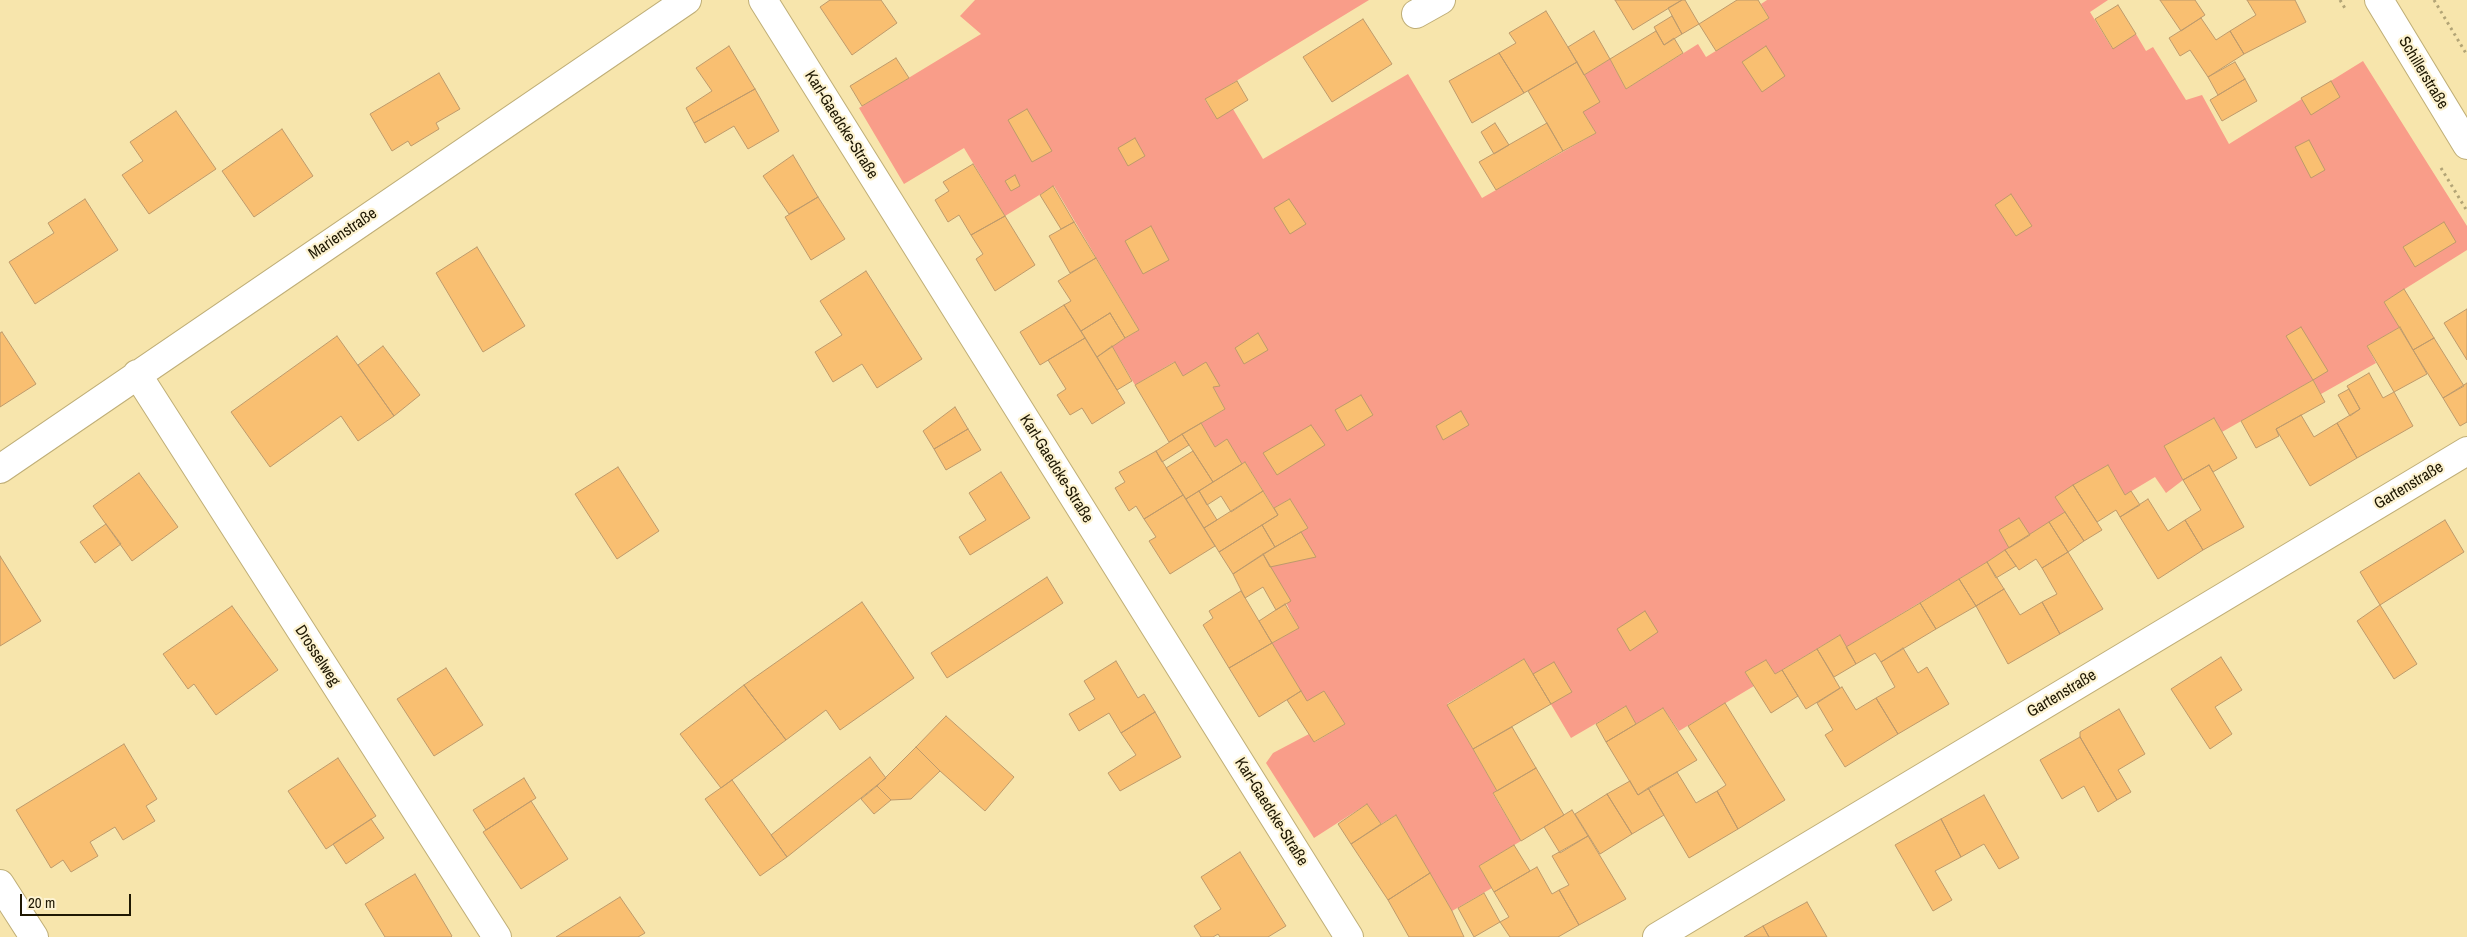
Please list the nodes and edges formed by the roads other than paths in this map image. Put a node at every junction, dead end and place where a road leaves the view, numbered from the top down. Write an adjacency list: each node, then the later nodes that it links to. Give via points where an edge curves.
1 (687, 0): 7 (street, Marienstraße)
2 (762, 0): 13 (street, Karl-Gaedcke-Straße)
3 (1441, 0): 5 (street)
4 (2379, 0): 6 (street, Schillerstraße)
5 (1416, 14)
6 (2467, 145)
7 (137, 374): 9 (street, Marienstraße); 12 (street, Drosselweg)
8 (2467, 451): 14 (street, Gartenstraße)
9 (0, 469)
10 (0, 884): 11 (street)
11 (34, 937)
12 (497, 937)
13 (1349, 937)
14 (1657, 937)

